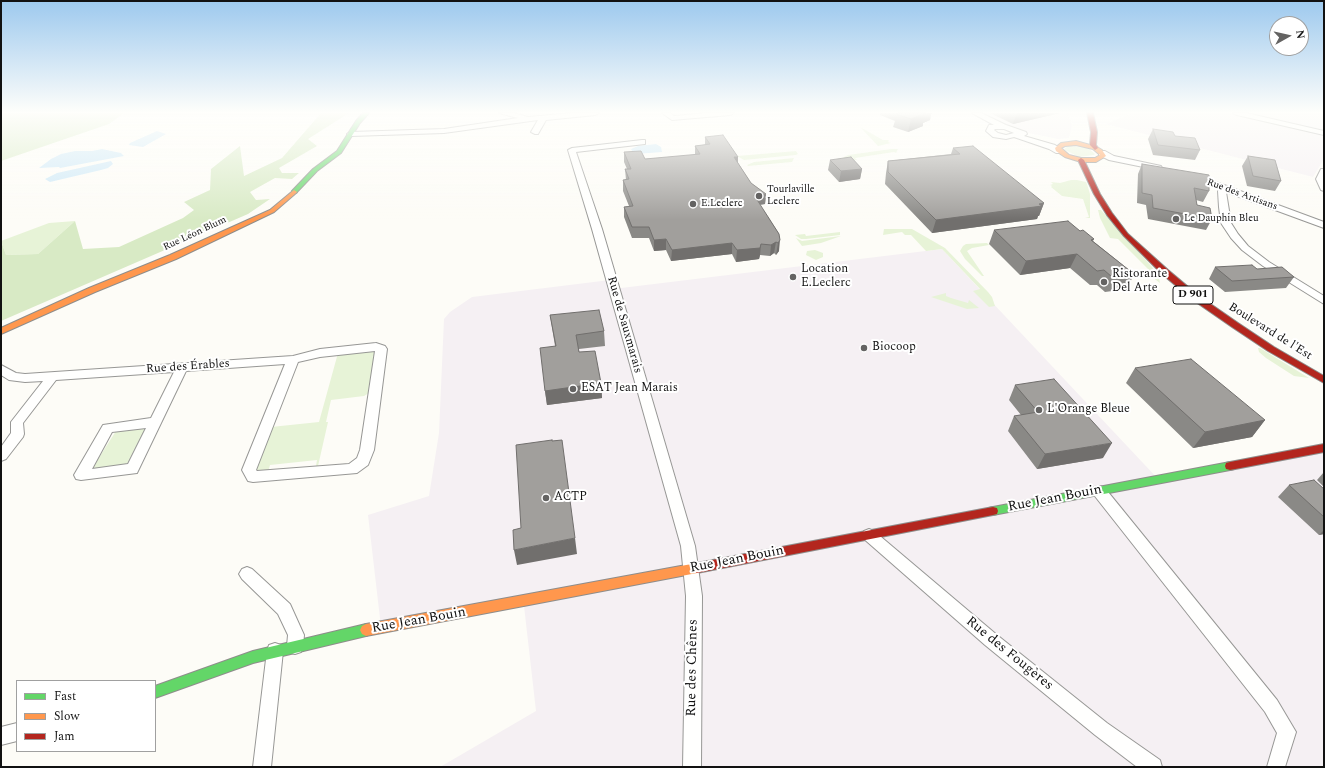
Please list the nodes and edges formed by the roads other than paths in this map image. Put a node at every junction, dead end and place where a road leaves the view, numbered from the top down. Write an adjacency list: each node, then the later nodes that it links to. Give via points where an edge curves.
1 (340, 149): 17 (street, Rue Léon Blum, via 283,203 266,214)
2 (582, 149): 29 (street, Rue de Sauxmarais, via 572,150 686,538)
3 (1062, 149): 7 (street, via 1067,156)
4 (1087, 149): 6 (street)
5 (1095, 149): 6 (street)
6 (1098, 155): 7 (street); 8 (street); 9 (street)
7 (1081, 160): 23 (street, Boulevard de l'Est / D 901, via 1110,214 1126,235 1165,272 1196,298 1235,325)
8 (1164, 169)
9 (1099, 170)
10 (1324, 171): 13 (street, via 1320,179)
11 (1183, 174): 12 (street, Rue des Artisans)
12 (1225, 188): 15 (street, Rue des Artisans); 16 (street, via 1222,191 1226,223 1234,236 1266,264)
13 (1324, 188)
14 (1128, 222): 18 (street, Boulevard de l'Est / D 901, via 1174,270)
15 (1324, 226)
16 (1324, 301)
17 (1, 331)
18 (1267, 335)
19 (293, 360): 19 (street, Rue des Érables, via 249,470 253,477 352,468 363,461 367,450 381,349 376,347 320,353); 21 (street, Rue des Érables)
20 (1, 368): 22 (street, Rue des Érables, via 13,376 24,378)
21 (182, 368): 22 (street, Rue des Érables); 24 (street)
22 (53, 376): 26 (street, via 17,422 18,434)
23 (1324, 380)
24 (155, 422): 24 (street, via 132,469 81,475 108,428)
25 (1324, 448): 27 (street, Rue Jean Bouin)
26 (1, 456)
27 (1099, 491): 28 (street, Rue Jean Bouin); 39 (street, via 1271,706 1286,732)
28 (869, 535): 29 (street, Rue Jean Bouin); 38 (street, Rue des Fougères, via 990,640 1100,729)
29 (691, 569): 31 (street, Rue Jean Bouin, via 375,628); 37 (street, Rue des Chênes, via 694,596)
30 (247, 574): 31 (street, via 284,609 296,635)
31 (296, 646): 32 (street, Rue Jean Bouin)
32 (275, 651): 33 (street, Rue Jean Bouin); 36 (street)
33 (156, 692)
34 (16, 732): 35 (street)
35 (1, 736)
36 (262, 767)
37 (692, 767)
38 (1153, 767)
39 (1276, 767)

